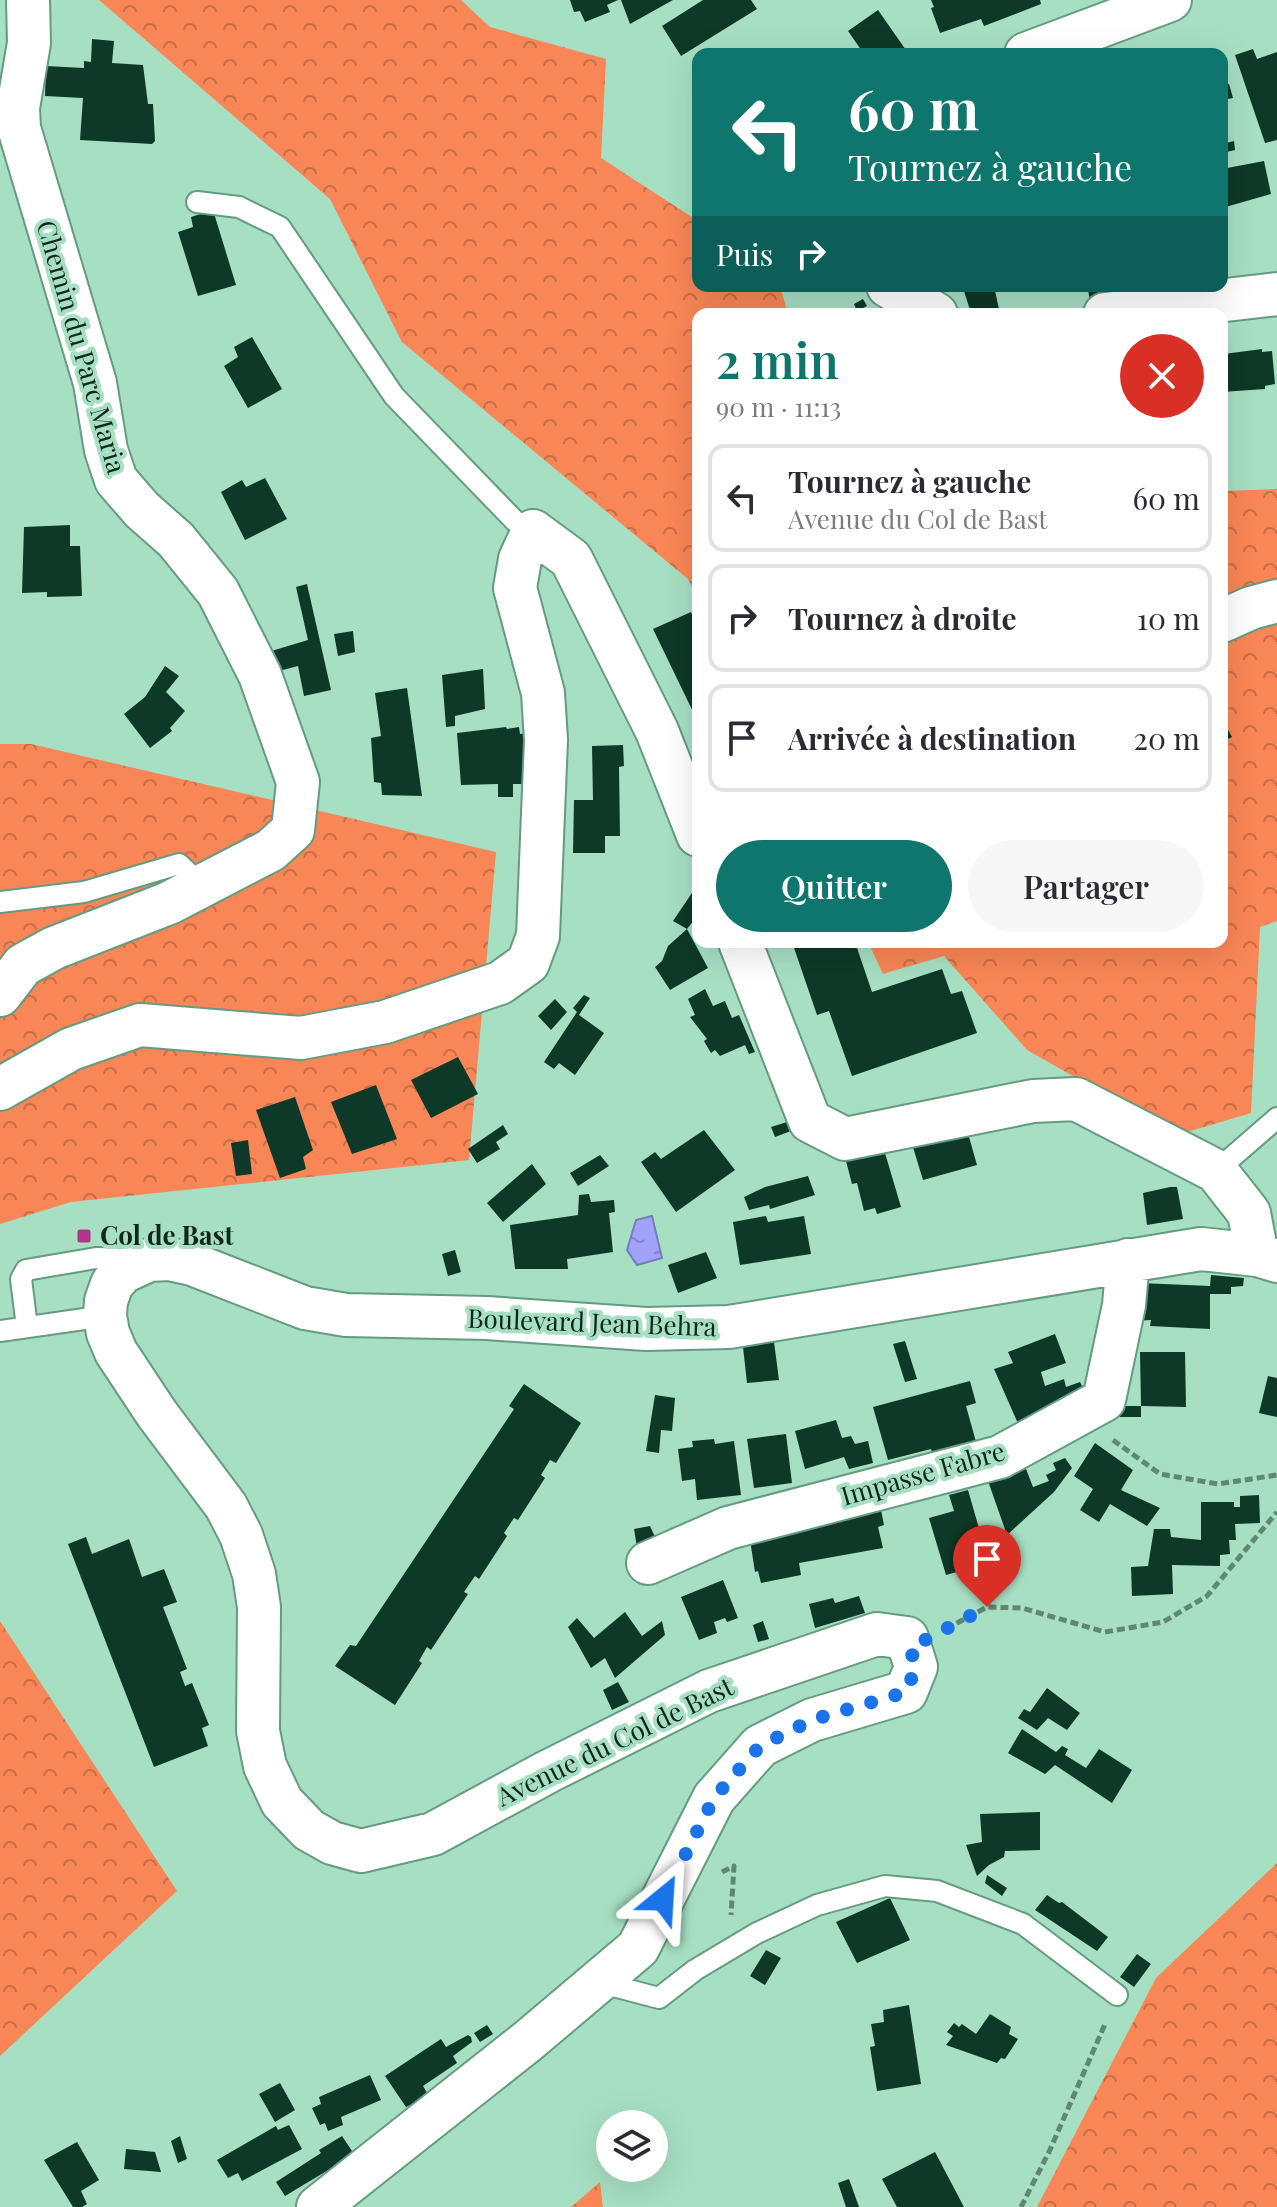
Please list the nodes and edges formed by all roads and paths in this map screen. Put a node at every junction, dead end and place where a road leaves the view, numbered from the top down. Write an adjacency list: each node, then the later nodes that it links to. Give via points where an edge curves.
1 (8, 0): 4 (street)
2 (28, 0): 15 (street, Chemin du Parc Maria, via 29,43 19,128 95,383 116,480 218,592 260,675 298,782 293,830 271,850)
3 (1170, 0): 5 (street)
4 (0, 11)
5 (1042, 48)
6 (197, 202): 11 (lane, via 239,207 280,227 394,396 515,521)
7 (898, 292): 9 (street)
8 (1277, 294): 10 (street)
9 (926, 308)
10 (1157, 308)
11 (533, 531): 14 (street, via 571,559 657,731); 19 (street, via 515,588 543,693 546,740 538,936 528,963 500,983 400,1017 301,1038 140,1025 71,1049)
12 (1277, 601): 13 (street)
13 (1228, 618)
14 (692, 820)
15 (202, 886): 16 (lane, via 179,864 84,892); 18 (street, Chemin du Parc Maria, via 54,948 23,965)
16 (0, 902)
17 (742, 948): 21 (street, via 810,1121 845,1139 1033,1101 1076,1099)
18 (0, 995)
19 (0, 1089)
20 (1277, 1118): 21 (lane)
21 (1216, 1171): 22 (street, via 1249,1213)
22 (1267, 1258): 24 (street, Boulevard Jean Behra, via 1201,1249)
23 (149, 1260): 24 (street, Boulevard Jean Behra, via 192,1264 305,1308 346,1315 689,1330); 25 (street, via 123,1272 112,1284); 26 (lane, via 96,1258 26,1270 21,1279)
24 (1128, 1260): 28 (street)
25 (105, 1316): 26 (lane); 32 (street, Avenue du Col de Bast, via 116,1352 241,1535 259,1607 258,1731 265,1766 282,1802 309,1830 332,1843 361,1851 433,1834 709,1691 877,1634 907,1638)
26 (27, 1327): 27 (lane)
27 (0, 1331)
28 (1104, 1400): 29 (path, via 1113,1440 1160,1474 1218,1484); 31 (street, Impasse Fabre, via 1000,1457 728,1528)
29 (1277, 1475)
30 (1277, 1512): 32 (path, via 1207,1596 1163,1622 1105,1632 1022,1608 987,1607)
31 (648, 1563)
32 (910, 1648): 35 (street, via 916,1667 906,1692 812,1720 760,1746 714,1798 638,1948)
33 (720, 1873): 34 (path, via 734,1866 731,1916)
34 (801, 1913): 35 (lane, via 695,1970 659,1998); 36 (lane, via 885,1886 937,1891 1023,1924)
35 (598, 1982): 37 (street)
36 (1117, 1995): 38 (path)
37 (318, 2207)
38 (1021, 2207)

